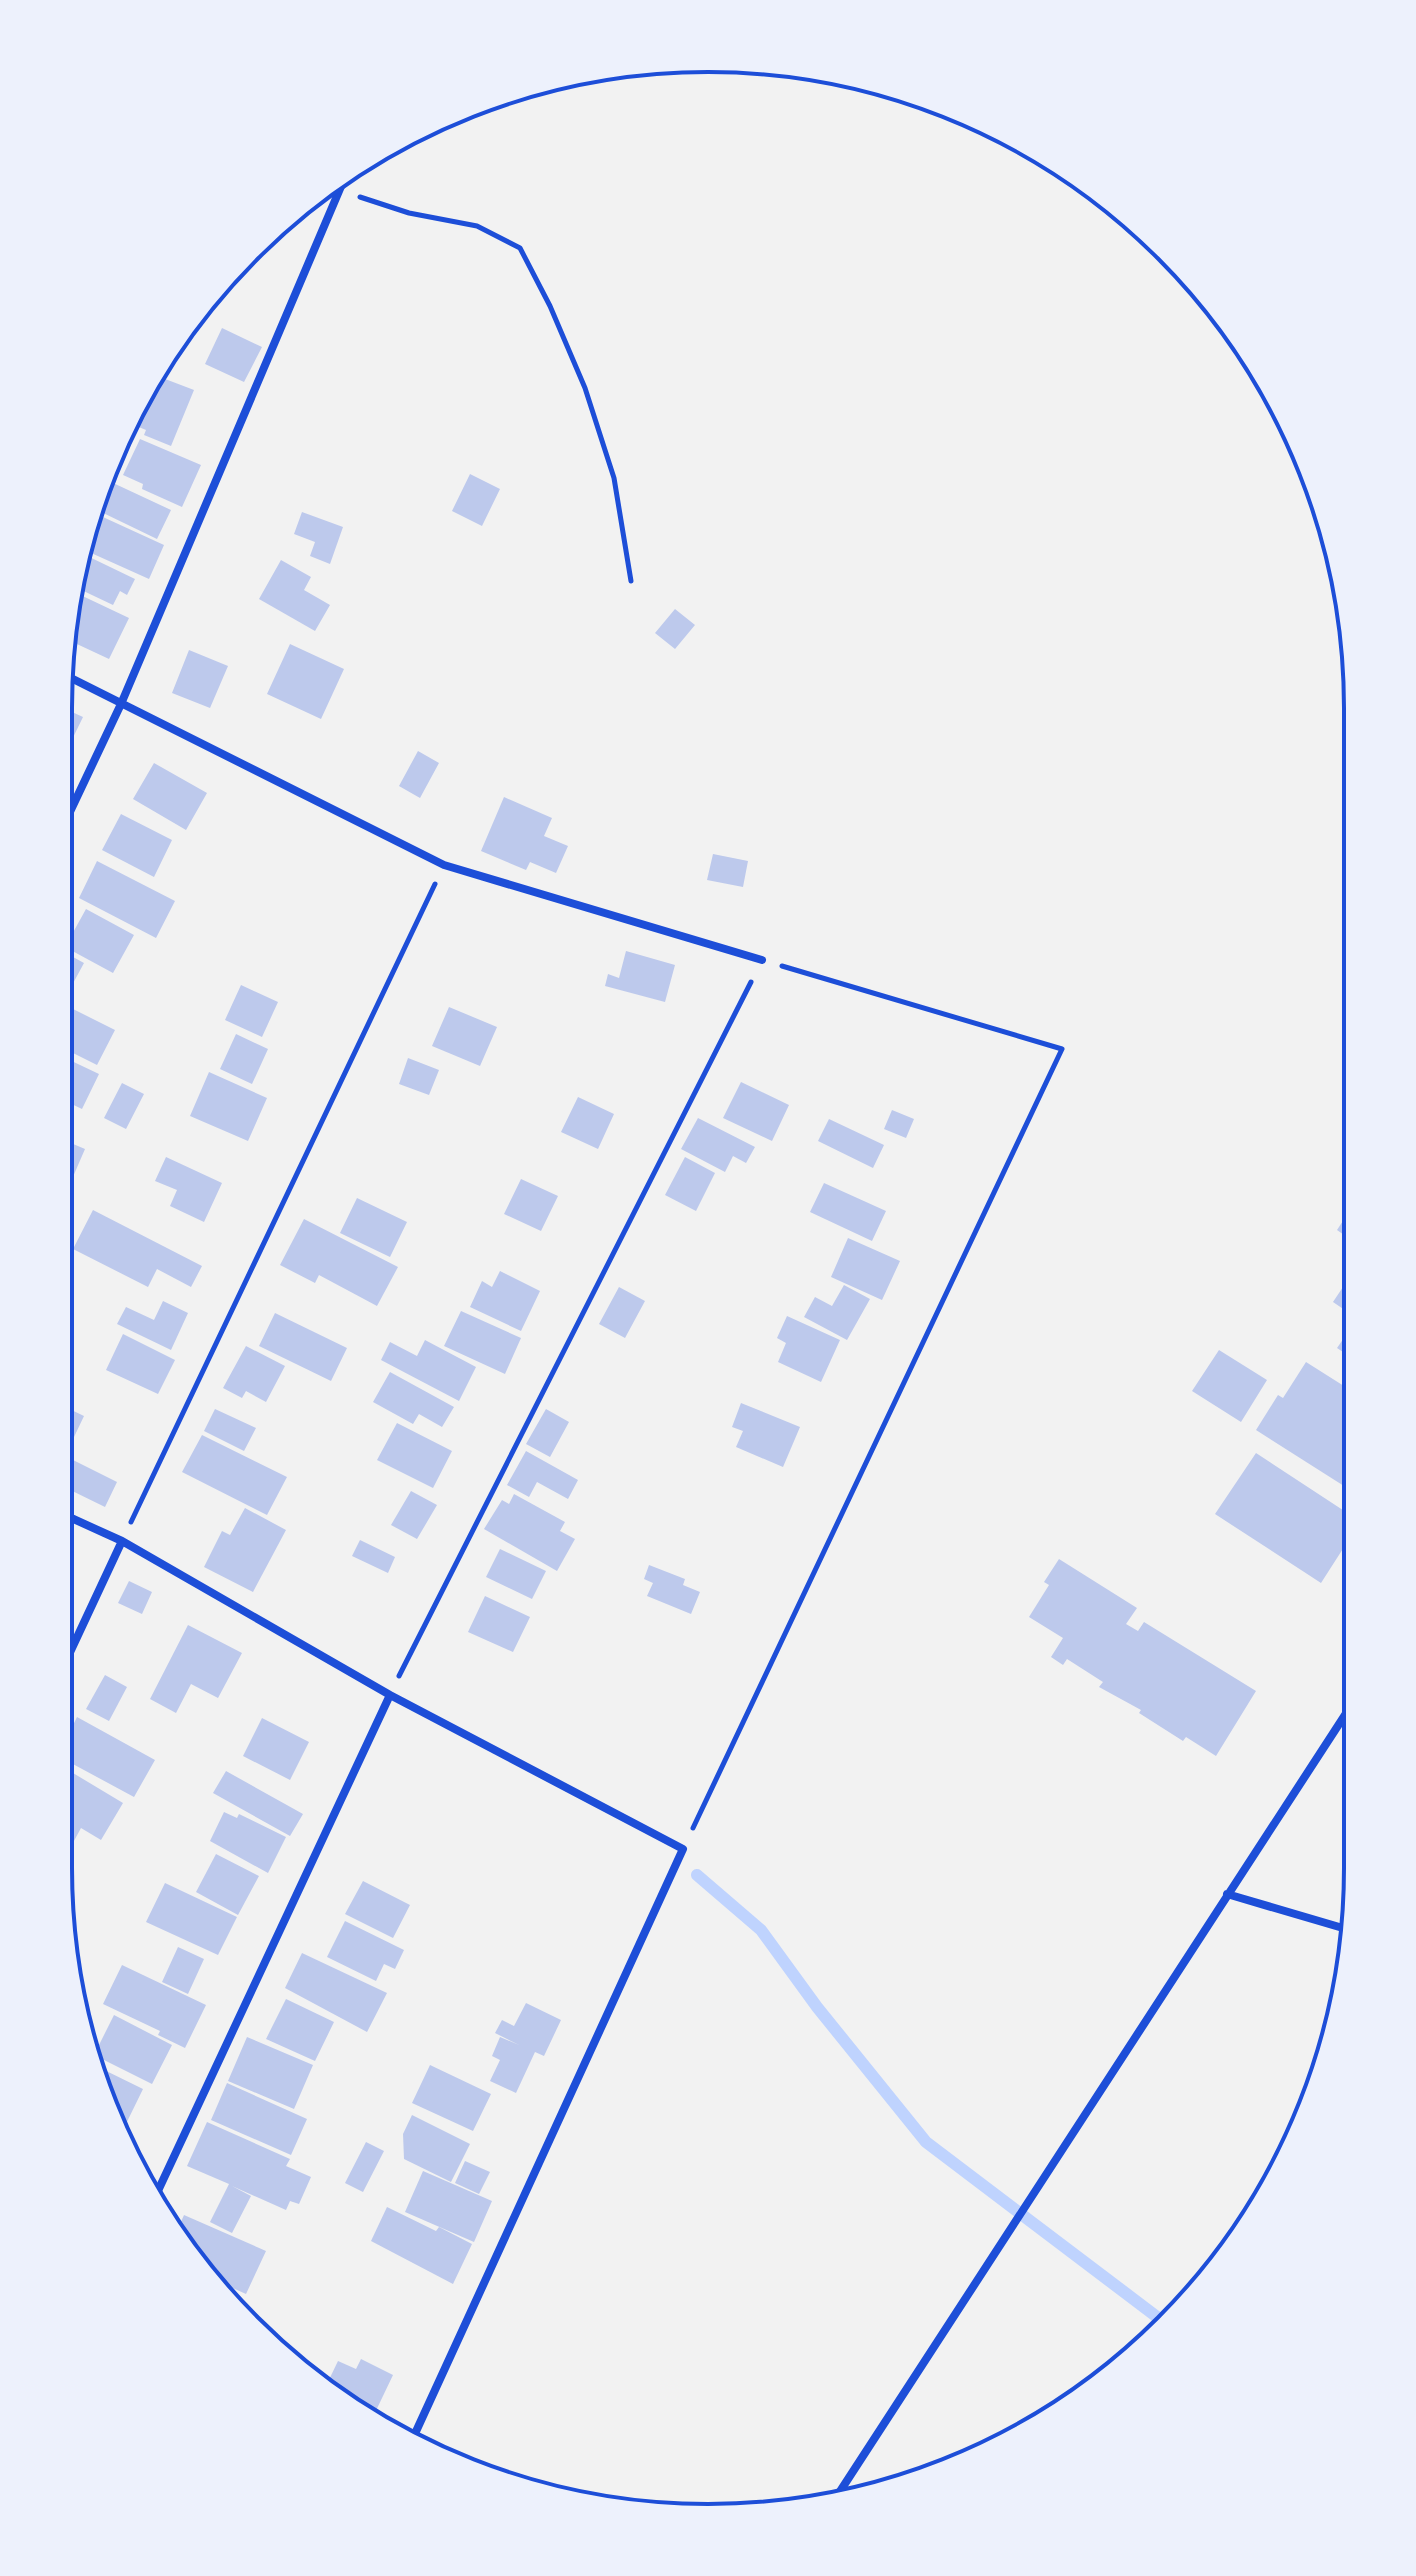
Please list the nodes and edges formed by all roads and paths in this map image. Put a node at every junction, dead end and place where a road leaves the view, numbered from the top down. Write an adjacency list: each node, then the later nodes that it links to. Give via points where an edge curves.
1 (339, 191): 2 (path, via 409,213 477,226 520,248 585,388 614,478); 4 (street)
2 (631, 581)
3 (73, 679): 4 (street)
4 (121, 704): 5 (street); 6 (street)
5 (72, 808)
6 (444, 865): 7 (street); 9 (path)
7 (762, 960): 11 (path); 13 (path, via 1062,1049)
8 (72, 1518): 9 (street)
9 (122, 1541): 10 (street); 11 (street)
10 (72, 1648)
11 (390, 1695): 13 (street); 16 (street)
12 (1344, 1716): 14 (street)
13 (683, 1849): 17 (street)
14 (1227, 1894): 15 (street); 18 (street)
15 (1341, 1928)
16 (159, 2189)
17 (416, 2432)
18 (841, 2490)

